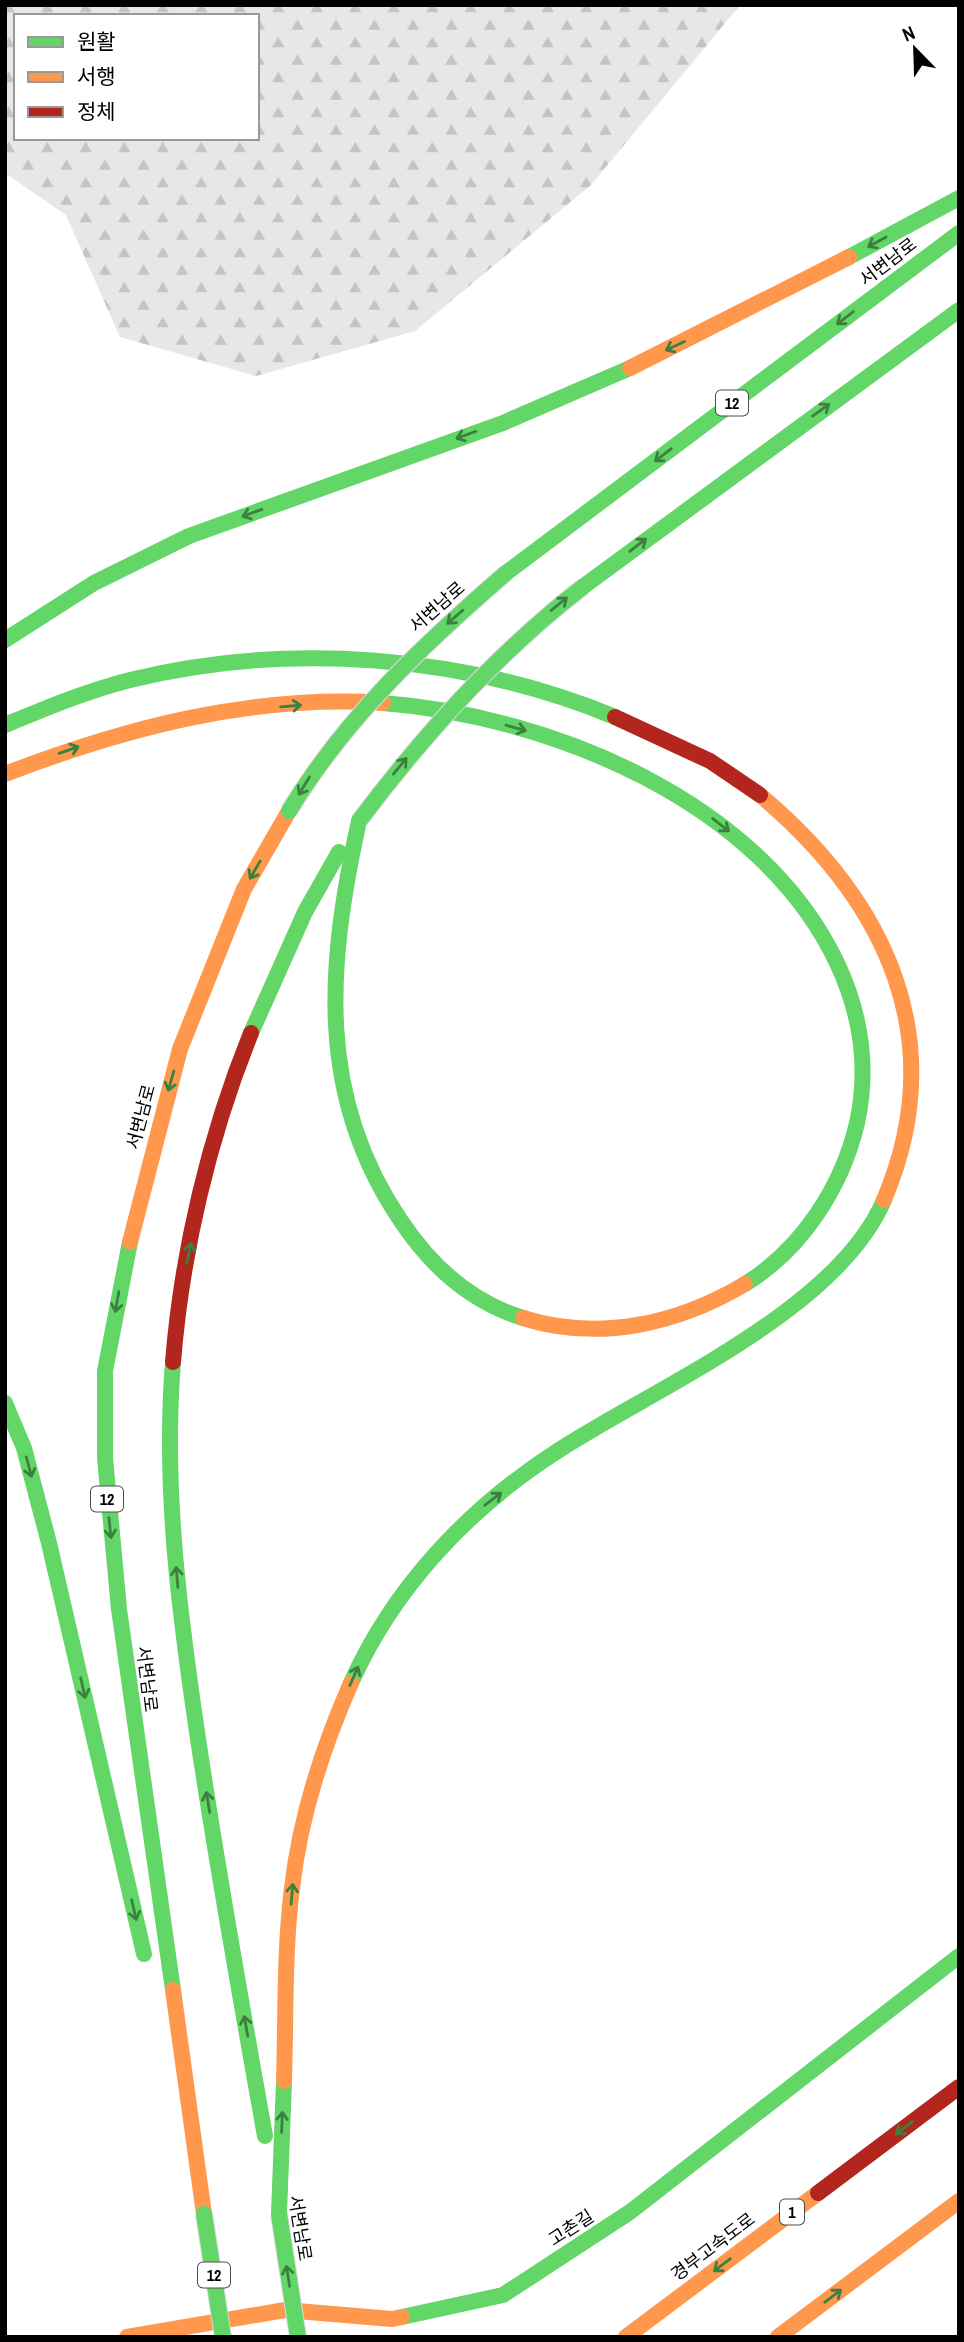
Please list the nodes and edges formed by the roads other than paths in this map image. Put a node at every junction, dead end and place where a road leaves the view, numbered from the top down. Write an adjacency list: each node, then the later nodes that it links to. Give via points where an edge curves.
1 (959, 198): 4 (main road, one-way to 4, via 802,283 547,405 152,553 87,587)
2 (959, 233): 14 (main road, 서변남로 / 12, one-way to 14, bridge, via 506,573 359,709 326,751 244,889 180,1049 121,1276 105,1371 105,1458 119,1609)
3 (959, 310): 7 (main road, 서변남로, one-way to 3, bridge, via 399,766 467,690 558,605)
4 (5, 640)
5 (5, 724): 15 (main road, one-way to 5, via 294,1872 335,1720 366,1648 403,1591 483,1506 555,1454 785,1312 845,1258 877,1212 896,1171 911,1104 911,1031 893,971 865,909 810,837 755,789 691,749 589,706 509,683 413,664 306,660 147,676)
6 (5, 774): 7 (main road, one-way to 7, via 106,737 169,721 327,703 384,703 424,706 534,733 630,772 708,816 774,872 825,936 855,1003 865,1051 865,1090 855,1139 836,1185 783,1255 697,1308 613,1330 566,1331 528,1322 449,1280 421,1251 376,1185 346,1109 337,1065 335,940 340,897)
7 (359, 821): 15 (main road, 서변남로, one-way to 7, via 184,1637 171,1504 170,1399 180,1292 235,1076 277,964)
8 (5, 1403): 10 (main road, one-way to 10, via 24,1448 49,1543)
9 (959, 1956): 16 (main road, 고촌길, via 630,2212 503,2295 392,2319 285,2309)
10 (148, 1972)
11 (160, 2026): 14 (main road)
12 (959, 2087): 19 (main road, 경부고속도로 / 1, one-way to 19)
13 (959, 2201): 20 (main road, one-way to 13)
14 (204, 2214): 17 (main road, 서변남로 / 12, bridge)
15 (279, 2214): 18 (main road, 서변남로, one-way to 15, bridge)
16 (127, 2337)
17 (223, 2337)
18 (298, 2337)
19 (625, 2337)
20 (778, 2337)

